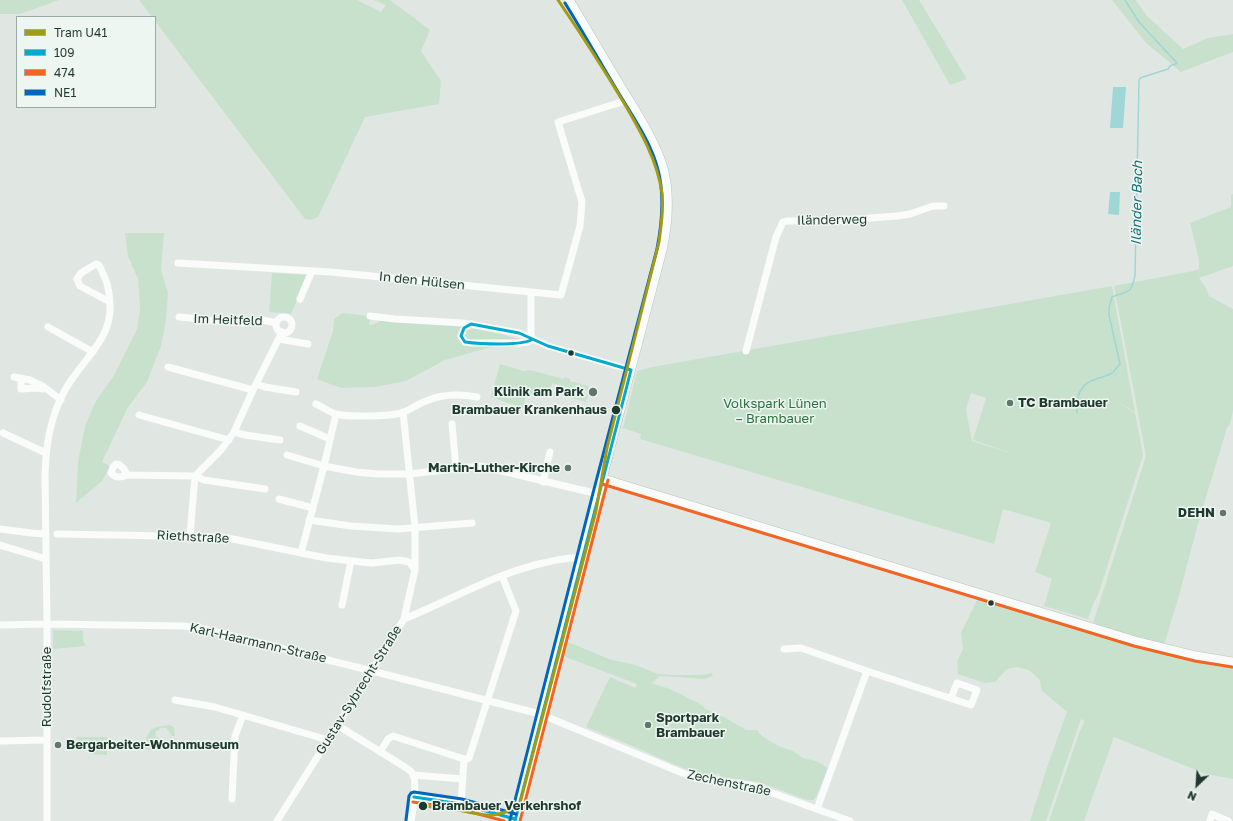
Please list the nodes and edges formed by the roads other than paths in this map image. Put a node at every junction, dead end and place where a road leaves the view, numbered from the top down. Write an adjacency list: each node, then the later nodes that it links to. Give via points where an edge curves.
1 (569, 0): 2 (main road)
2 (628, 100): 6 (street, In den Hülsen, via 558,122 582,202 580,226 561,295); 20 (main road, via 659,159 668,205 662,250)
3 (944, 206): 18 (street, Iländerweg, via 933,206 897,216 783,222 776,237)
4 (178, 263): 5 (street, In den Hülsen)
5 (312, 271): 6 (street, In den Hülsen); 7 (street)
6 (531, 292): 15 (street)
7 (300, 299)
8 (110, 302): 8 (street, via 108,287 99,265 96,264 81,273 77,278 80,286); 17 (street, via 110,314 104,336)
9 (370, 316): 12 (street)
10 (179, 318): 11 (street, Im Heitfeld, via 242,323 263,320)
11 (276, 323): 14 (street, Im Heitfeld); 14 (street, Im Heitfeld, via 283,316 291,320 290,330)
12 (471, 324): 15 (street, via 519,333); 15 (street, via 462,330 461,336 465,342 504,344)
13 (48, 327): 17 (street)
14 (281, 336): 16 (street, Im Heitfeld); 22 (street, Im Heitfeld)
15 (532, 340): 20 (street)
16 (308, 344)
17 (92, 352): 25 (street)
18 (746, 352)
19 (168, 366): 22 (street)
20 (631, 370): 45 (main road)
21 (18, 378): 25 (street, via 30,380)
22 (254, 387): 23 (street); 32 (street, Im Heitfeld)
23 (296, 392)
24 (477, 397): 27 (street, via 450,394 427,400)
25 (60, 400): 38 (street, via 51,425)
26 (316, 404): 28 (street)
27 (403, 412): 28 (street, via 363,416); 42 (street)
28 (336, 414): 34 (street)
29 (139, 415): 35 (street)
30 (452, 424): 41 (street)
31 (300, 426): 34 (street)
32 (234, 432): 35 (street, Im Heitfeld); 36 (street)
33 (3, 433): 38 (street)
34 (330, 439): 40 (street)
35 (229, 440): 44 (street, Im Heitfeld)
36 (280, 440)
37 (550, 452): 46 (street)
38 (46, 453): 55 (street)
39 (287, 455): 40 (street)
40 (324, 466): 42 (street, via 356,472); 50 (street)
41 (456, 469): 42 (street); 46 (street, via 481,466)
42 (409, 474): 53 (street)
43 (127, 475): 44 (street)
44 (195, 476): 47 (street, via 204,480); 57 (street)
45 (603, 479): 48 (main road); 70 (main road, via 1135,641)
46 (543, 482): 48 (street)
47 (265, 489)
48 (598, 494): 60 (main road)
49 (279, 499): 50 (street)
50 (313, 508): 51 (street)
51 (310, 520): 53 (street, via 351,526); 59 (street)
52 (472, 523): 53 (street)
53 (415, 528): 63 (street)
54 (0, 529): 55 (street)
55 (45, 534): 61 (street)
56 (57, 534): 57 (street, Riethstraße)
57 (190, 535): 59 (street, Riethstraße, via 223,537)
58 (0, 545): 61 (street)
59 (301, 553): 62 (street, Riethstraße)
60 (582, 558): 64 (street, Gustav-Sybrecht-Straße, via 569,557 526,567); 77 (main road)
61 (46, 559): 67 (street)
62 (351, 561): 63 (street, Riethstraße, via 371,563 400,560 410,562); 65 (street)
63 (415, 570): 66 (street)
64 (502, 576): 66 (street, Gustav-Sybrecht-Straße); 75 (street, via 516,611)
65 (342, 605)
66 (404, 619): 71 (street, Gustav-Sybrecht-Straße)
67 (47, 624): 68 (street, Karl-Haarmann-Straße); 71 (street, Karl-Haarmann-Straße, via 192,626); 79 (street, Rudolfstraße)
68 (0, 625)
69 (784, 649): 72 (street, via 801,648)
70 (1233, 662)
71 (372, 671): 75 (street, Karl-Haarmann-Straße); 78 (street, Gustav-Sybrecht-Straße)
72 (867, 671): 73 (street); 88 (street)
73 (952, 698)
74 (175, 700): 76 (street)
75 (487, 700): 77 (street, Karl-Haarmann-Straße); 83 (street)
76 (243, 715): 80 (street); 87 (street, via 235,736)
77 (542, 715): 88 (street, Zechenstraße, via 692,777 753,786); 92 (main road)
78 (337, 725): 80 (street, Gustav-Sybrecht-Straße); 82 (street)
79 (47, 740): 81 (street); 89 (street, Rudolfstraße)
80 (328, 740): 90 (street, Gustav-Sybrecht-Straße)
81 (0, 741)
82 (380, 752): 83 (street, via 393,736); 84 (street, via 410,770)
83 (466, 758): 85 (street)
84 (413, 775): 85 (street); 86 (street)
85 (463, 779): 86 (street, via 461,804)
86 (414, 797): 91 (street)
87 (232, 799)
88 (817, 809): 93 (street, Zechenstraße)
89 (47, 821)
90 (277, 821)
91 (411, 821)
92 (515, 821)
93 (850, 821)
94 (1210, 821): 95 (street, via 1212,814)
95 (1228, 821)

